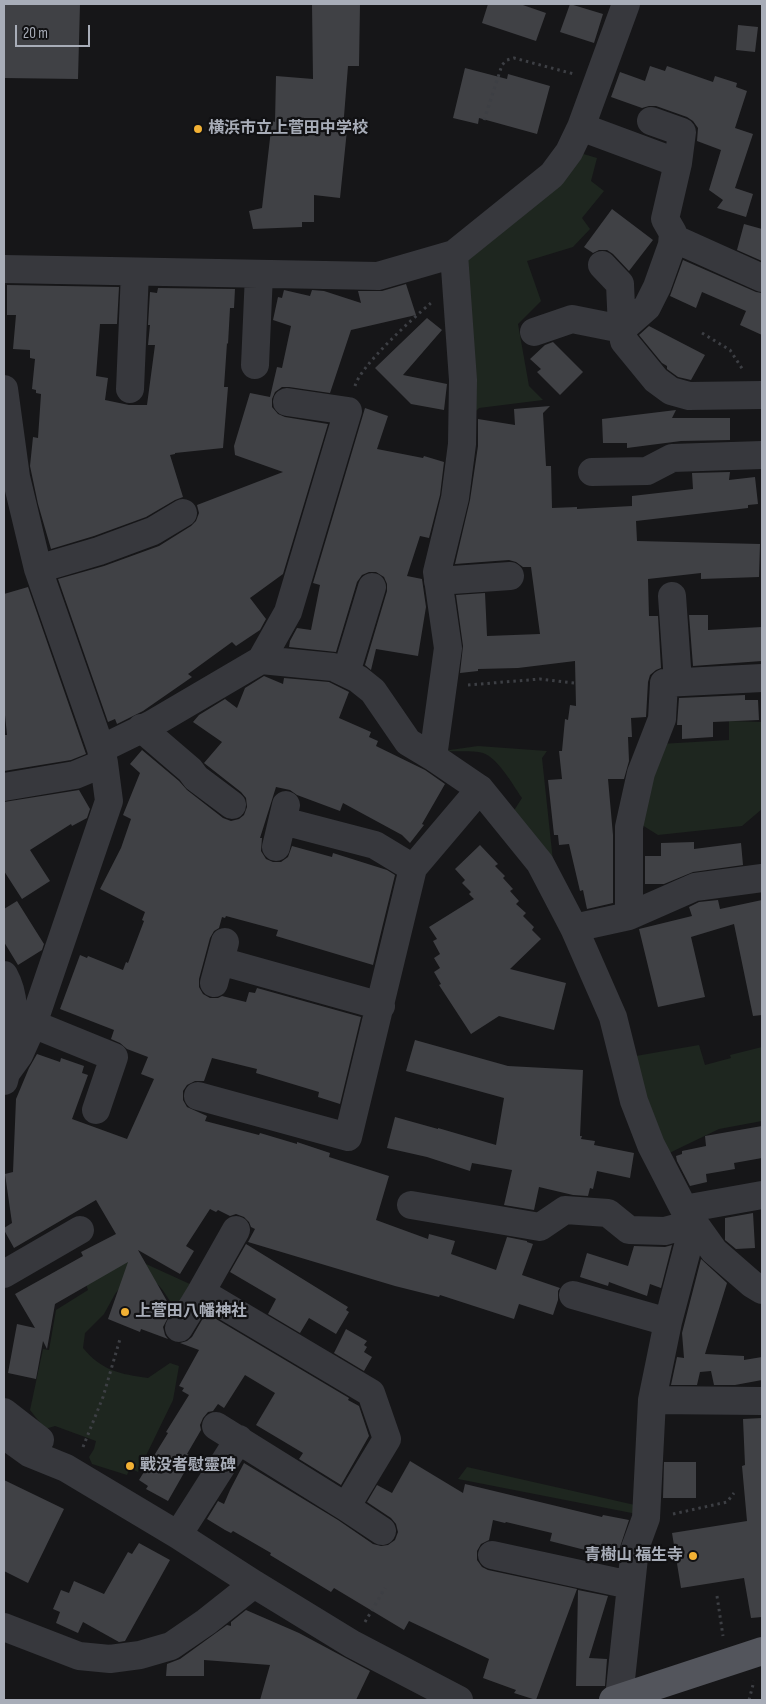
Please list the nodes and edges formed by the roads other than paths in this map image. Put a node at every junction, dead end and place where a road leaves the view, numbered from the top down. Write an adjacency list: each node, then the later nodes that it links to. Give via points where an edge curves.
1 (626, 4): 3 (street)
2 (651, 121): 4 (street, via 682,132)
3 (582, 127): 4 (street); 6 (street, via 552,175)
4 (678, 163): 5 (street, via 665,219)
5 (673, 238): 11 (street); 12 (street, via 647,307)
6 (454, 254): 10 (street, via 378,276); 24 (street, via 463,380 462,444 437,572)
7 (602, 266): 12 (street, via 620,284)
8 (4, 269): 9 (street, via 77,263)
9 (135, 272): 10 (street); 17 (street)
10 (259, 274): 14 (street)
11 (762, 278)
12 (622, 329): 13 (street, via 572,319); 15 (street, via 624,341 656,380 671,391 689,396)
13 (534, 332)
14 (255, 365)
15 (754, 385)
16 (4, 388): 22 (street, via 16,477)
17 (130, 389)
18 (287, 402): 27 (street, via 348,411 288,612)
19 (762, 456): 20 (street, via 672,458 647,471)
20 (592, 472)
21 (183, 513): 22 (street, via 153,530 99,551)
22 (38, 569): 32 (street)
23 (510, 576): 24 (street)
24 (438, 581): 33 (street, via 448,648)
25 (372, 587): 28 (street)
26 (672, 596): 30 (street)
27 (261, 660): 28 (street, via 333,667); 31 (street)
28 (346, 673): 33 (street, via 374,691 408,742)
29 (762, 678): 30 (street)
30 (678, 682): 40 (street, via 664,683 662,719 641,773 629,826)
31 (141, 728): 32 (street); 36 (street, via 196,778)
32 (102, 756): 34 (street, via 75,775); 45 (street, via 109,801)
33 (433, 757): 35 (street)
34 (4, 787)
35 (480, 788): 38 (street); 41 (street, via 540,863)
36 (232, 805)
37 (276, 847): 38 (street, via 285,813 375,845)
38 (413, 868): 44 (street)
39 (762, 878): 40 (street, via 695,887)
40 (629, 916): 41 (street)
41 (574, 928): 51 (street, via 613,1017 637,1110 651,1145)
42 (219, 962): 44 (street)
43 (4, 975): 46 (street, via 14,1007)
44 (381, 1006): 47 (street, via 348,1137)
45 (33, 1024): 46 (street); 48 (street, via 114,1057)
46 (5, 1077)
47 (198, 1096)
48 (96, 1110)
49 (762, 1195): 51 (street)
50 (411, 1205): 51 (street, via 540,1227 565,1210 608,1213 629,1230 665,1231)
51 (689, 1216): 55 (street, via 714,1251); 58 (street)
52 (80, 1230): 54 (street)
53 (236, 1230): 56 (street)
54 (4, 1274)
55 (762, 1290)
56 (201, 1292): 59 (street); 65 (street, via 371,1393 387,1439)
57 (573, 1296): 58 (street)
58 (668, 1322): 60 (street)
59 (179, 1328)
60 (652, 1400): 61 (street); 70 (street, via 646,1518 635,1548)
61 (762, 1401)
62 (4, 1412): 64 (street)
63 (4, 1435): 64 (street, via 29,1453)
64 (73, 1461): 67 (street)
65 (346, 1507): 66 (street); 67 (street, via 228,1432)
66 (382, 1531)
67 (178, 1535): 69 (street)
68 (492, 1555): 70 (street)
69 (254, 1584): 71 (street, via 171,1646 140,1655 110,1659 80,1656); 74 (street, via 352,1644)
70 (630, 1585): 73 (street)
71 (4, 1627)
72 (762, 1651): 73 (main road)
73 (616, 1699)
74 (459, 1700)

